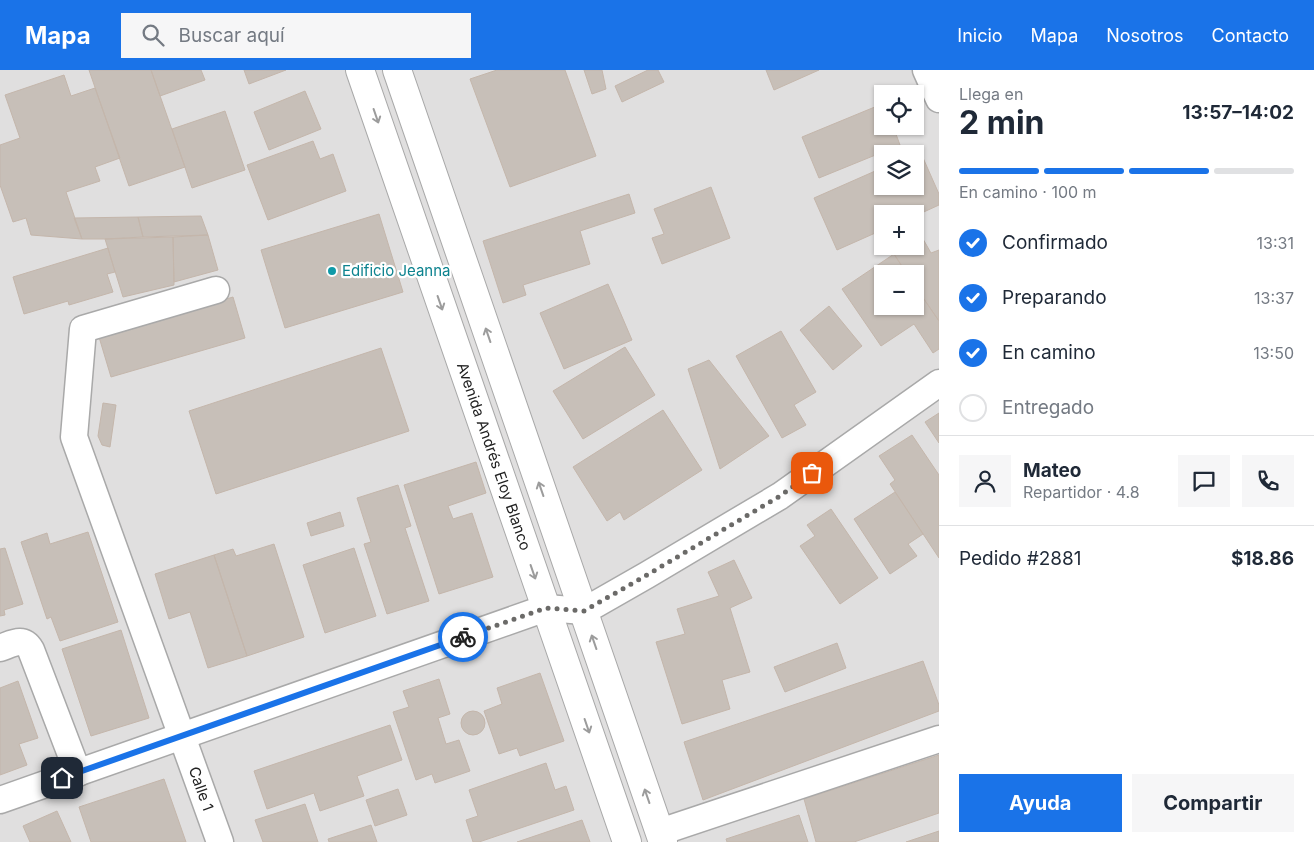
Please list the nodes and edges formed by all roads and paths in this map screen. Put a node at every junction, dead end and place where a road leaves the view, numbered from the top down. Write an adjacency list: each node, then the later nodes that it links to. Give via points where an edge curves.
1 (360, 70): 7 (street, Avenida Andrés Eloy Blanco, one-way to 7)
2 (397, 70): 8 (street, one-way to 2)
3 (926, 70): 4 (street)
4 (939, 99)
5 (216, 290): 10 (street, Calle 1, via 83,329 74,437)
6 (939, 383): 8 (street, via 780,496)
7 (546, 608): 8 (street); 10 (street); 16 (street, Avenida Andrés Eloy Blanco, one-way to 16)
8 (584, 611): 14 (street, one-way to 8)
9 (0, 648): 12 (street, via 21,642 28,645)
10 (182, 736): 12 (street); 15 (street, Calle 1)
11 (939, 739): 14 (street)
12 (78, 773): 13 (street)
13 (0, 800)
14 (661, 837)
15 (220, 842)
16 (627, 842)

